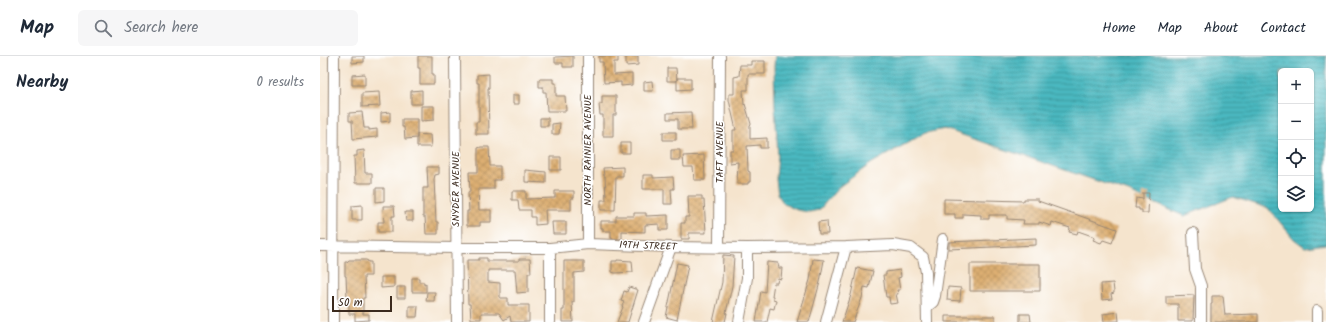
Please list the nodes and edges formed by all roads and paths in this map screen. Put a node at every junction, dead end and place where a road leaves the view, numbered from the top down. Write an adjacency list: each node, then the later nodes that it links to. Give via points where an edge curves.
1 (334, 56): 9 (street)
2 (455, 56): 12 (street, SNYDER AVENUE)
3 (588, 56): 7 (street, NORTH RAINIER AVENUE)
4 (720, 56): 14 (street, TAFT AVENUE)
5 (1193, 233): 25 (street, via 1200,286)
6 (943, 239): 16 (street, via 936,296)
7 (588, 244): 10 (street, 19TH STREET); 13 (street, 19TH STREET)
8 (320, 246): 9 (street, 19TH STREET)
9 (333, 246): 12 (street, 19TH STREET); 18 (street)
10 (670, 247): 14 (street, 19TH STREET); 21 (street)
11 (846, 247): 15 (street, 19TH STREET); 16 (street, 19TH STREET, via 893,245 911,248 923,257); 23 (street)
12 (457, 248): 13 (street, 19TH STREET); 19 (street, SNYDER AVENUE)
13 (550, 248): 20 (street)
14 (719, 248): 15 (street, 19TH STREET)
15 (747, 248): 22 (street, via 747,278)
16 (928, 306): 24 (street, 19TH STREET)
17 (1317, 311): 26 (street)
18 (334, 322)
19 (457, 322)
20 (550, 322)
21 (644, 322)
22 (739, 322)
23 (826, 322)
24 (927, 322)
25 (1201, 322)
26 (1317, 322)

